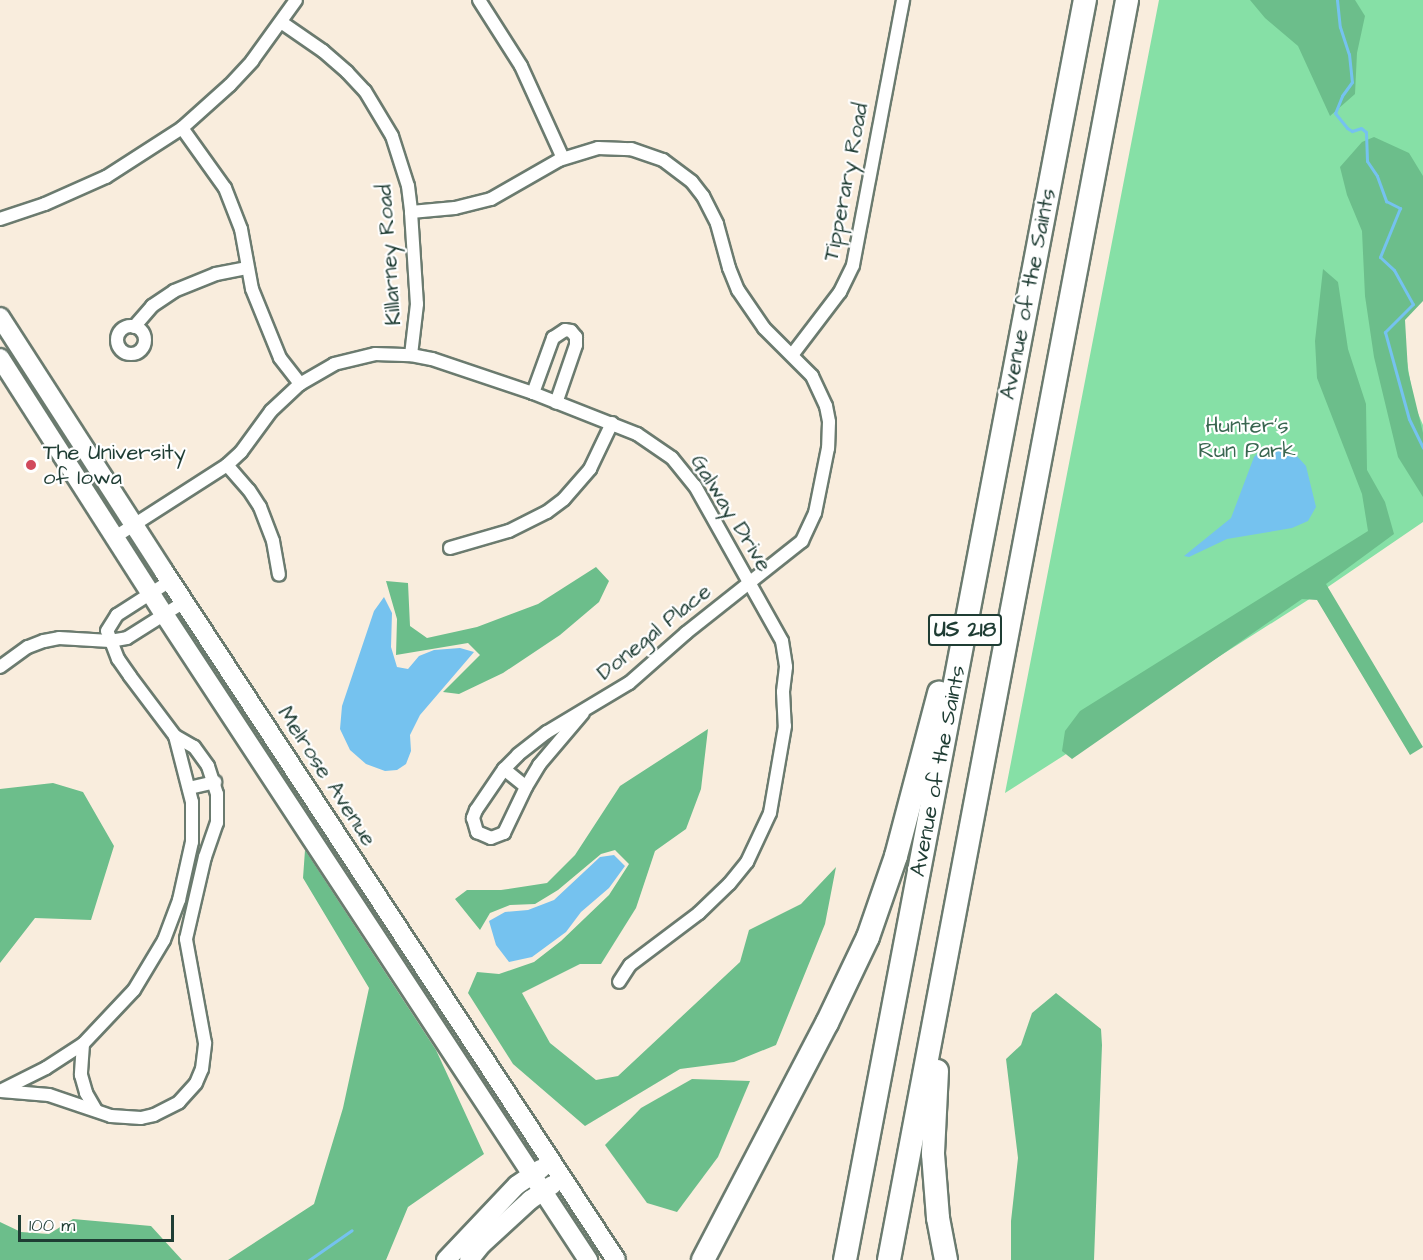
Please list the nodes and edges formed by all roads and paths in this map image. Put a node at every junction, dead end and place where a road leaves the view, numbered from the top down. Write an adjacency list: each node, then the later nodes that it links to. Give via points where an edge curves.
1 (296, 0): 6 (street)
2 (479, 0): 8 (street, via 521,66)
3 (903, 0): 15 (street, Tipperary Road, via 853,264 840,292)
4 (1085, 0): 23 (highway, Avenue of the Saints / US 218)
5 (1127, 0): 34 (highway, Avenue of the Saints / US 218)
6 (281, 22): 7 (street, via 230,85); 9 (street, Killarney Road, via 347,72 375,106 402,160)
7 (182, 128): 10 (street, via 106,177); 11 (street, via 225,188 241,229)
8 (564, 158): 9 (street, Donegal Place, via 491,200); 15 (street, Donegal Place, via 598,148 616,148 649,154 678,170 698,189 711,210 729,268 752,312)
9 (411, 212): 14 (street, Killarney Road, via 417,304)
10 (0, 219)
11 (247, 268): 13 (street, via 216,274 174,291 152,306); 17 (street, via 280,358)
12 (0, 317): 22 (main road, Melrose Avenue)
13 (134, 327)
14 (411, 355): 17 (street, Galway Drive, via 354,358 334,364); 18 (street, Galway Drive, via 444,362)
15 (792, 355): 28 (street, Donegal Place, via 812,376 826,406 826,459 809,530 794,550)
16 (0, 358): 24 (main road, Melrose Avenue)
17 (300, 384): 21 (street, Galway Drive, via 271,411)
18 (533, 393): 19 (street, Galway Drive); 19 (street, via 553,338 565,330 571,332 576,345)
19 (556, 403): 20 (street, Galway Drive)
20 (612, 423): 25 (street, via 590,469 548,512 509,531); 28 (street, Galway Drive, via 656,445 683,470)
21 (227, 465): 22 (street, Galway Drive); 26 (street, via 260,507 273,541)
22 (134, 525): 24 (street, Galway Drive); 27 (main road, Melrose Avenue)
23 (984, 526): 55 (highway, via 896,856 868,937); 56 (highway, Avenue of the Saints / US 218)
24 (115, 537): 29 (main road, Melrose Avenue)
25 (450, 548)
26 (279, 574)
27 (170, 581): 29 (street); 30 (main road, Melrose Avenue)
28 (750, 583): 35 (street, Donegal Place, via 629,683); 43 (street, Galway Drive, via 777,630 785,654 785,726 770,813 747,861 729,884 690,920 630,965)
29 (151, 593): 31 (main road, Melrose Avenue); 32 (street, via 117,615 107,631)
30 (184, 602): 31 (street); 47 (main road, Melrose Avenue)
31 (164, 614): 32 (street, via 127,638); 48 (main road, Melrose Avenue)
32 (110, 641): 33 (street, via 44,641 21,651); 36 (street, via 118,659)
33 (0, 667)
34 (1001, 667): 57 (highway, Avenue of the Saints / US 218); 58 (highway, via 937,1071 933,1154)
35 (582, 713): 37 (street, Donegal Place, via 547,732); 39 (street, Donegal Place)
36 (175, 736): 38 (street, via 194,747); 40 (street)
37 (504, 769): 39 (street); 39 (street, Donegal Place, via 473,818 473,825 483,837 504,833)
38 (215, 782): 40 (street); 42 (street, via 217,823)
39 (526, 787)
40 (189, 788): 41 (street, via 192,842)
41 (175, 912): 42 (street); 44 (street, via 144,976 118,1010)
42 (190, 914): 46 (street, via 188,963 205,1043 196,1083 179,1102 154,1115 127,1118)
43 (619, 982)
44 (83, 1044): 45 (street); 46 (street, via 81,1076)
45 (0, 1091): 46 (street, via 49,1095)
46 (96, 1110)
47 (553, 1161): 48 (main road); 49 (main road, Melrose Avenue)
48 (533, 1174): 50 (main road, Melrose Avenue); 51 (main road, via 517,1185)
49 (563, 1178): 50 (main road); 54 (main road, Melrose Avenue)
50 (543, 1190): 52 (main road, via 482,1244); 53 (main road, Melrose Avenue)
51 (446, 1260)
52 (470, 1260)
53 (588, 1260)
54 (616, 1260)
55 (703, 1260)
56 (845, 1260)
57 (889, 1260)
58 (946, 1260)

